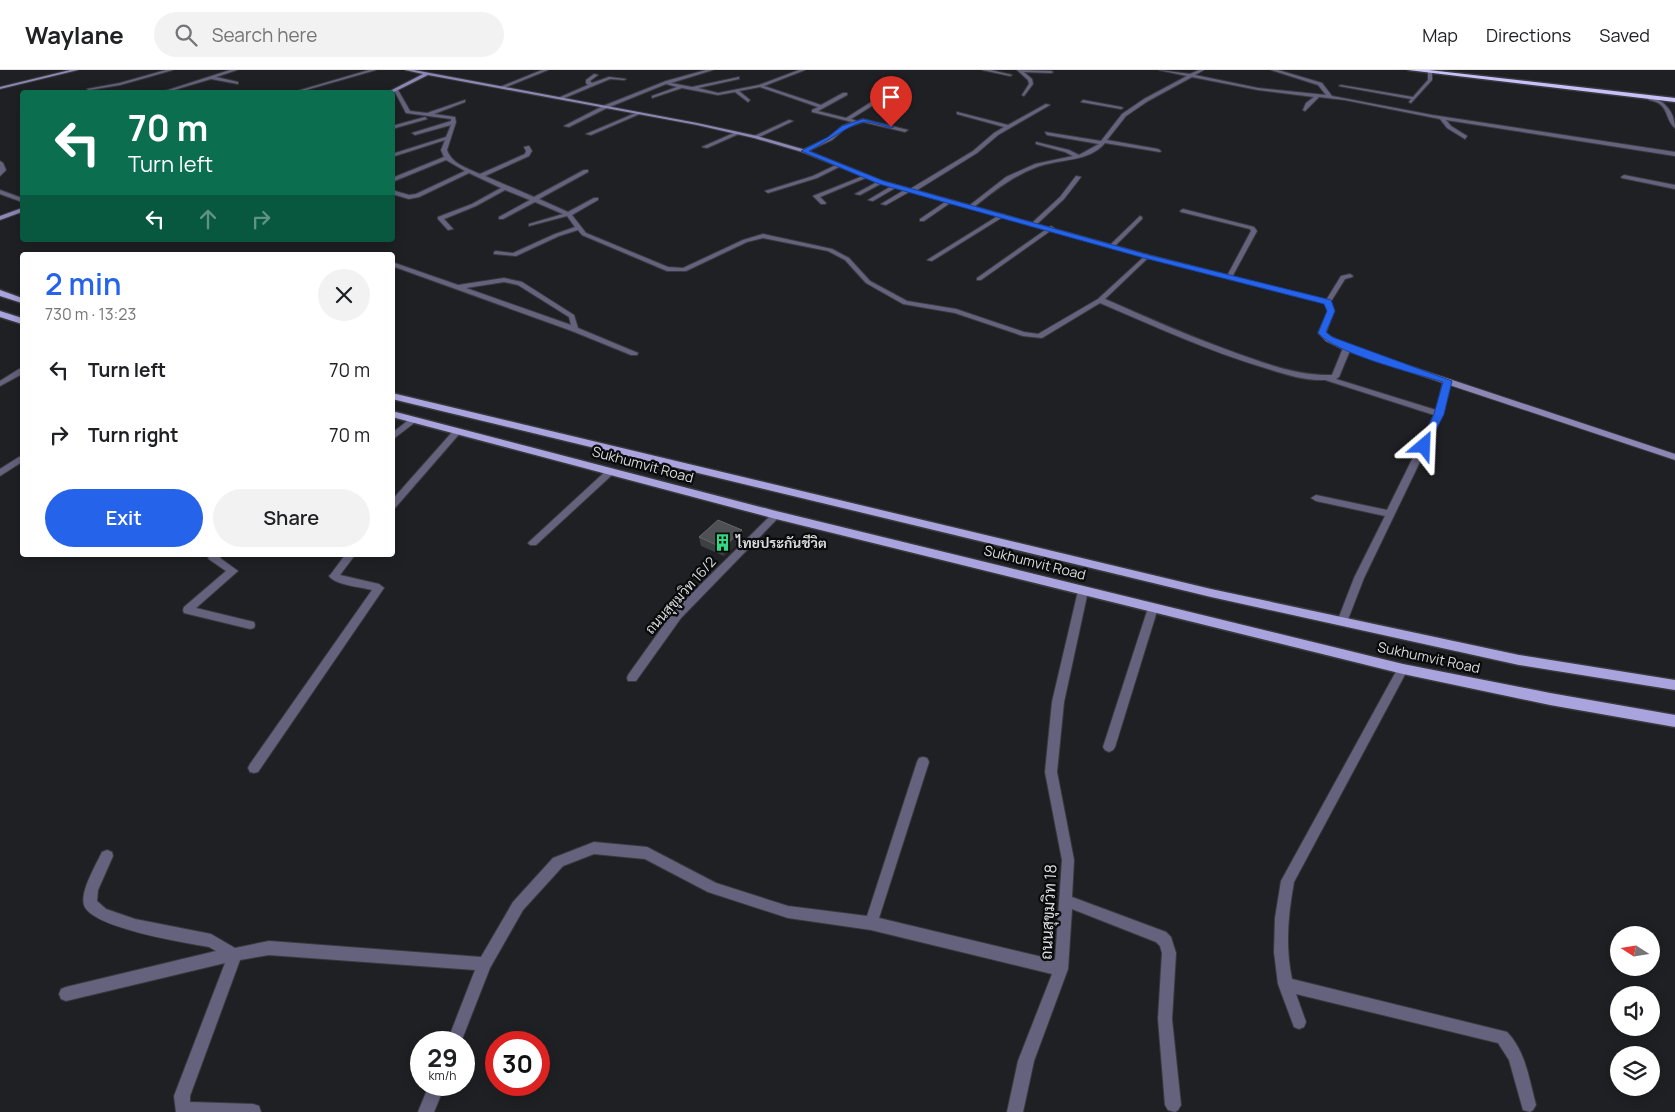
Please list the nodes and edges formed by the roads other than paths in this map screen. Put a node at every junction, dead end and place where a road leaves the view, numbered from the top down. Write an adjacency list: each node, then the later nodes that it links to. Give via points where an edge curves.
1 (76, 70): 32 (street)
2 (171, 70): 33 (street)
3 (235, 70): 22 (street)
4 (374, 70): 36 (street)
5 (407, 70): 19 (street)
6 (546, 70): 31 (street)
7 (711, 70): 26 (street)
8 (803, 70): 30 (street)
9 (984, 70): 21 (street)
10 (1161, 70): 25 (street)
11 (1202, 70): 25 (street)
12 (1273, 70): 37 (street, via 1315,82)
13 (1411, 70): 17 (highway)
14 (1459, 70): 18 (highway)
15 (1020, 71): 16 (street); 43 (street, via 1028,76 1031,84)
16 (1051, 72)
17 (1430, 72): 18 (highway); 49 (street, via 1430,80)
18 (1465, 73): 41 (highway); 47 (highway)
19 (428, 74): 31 (street); 38 (street)
20 (596, 74): 28 (street, via 588,80)
21 (1010, 75)
22 (212, 78): 27 (street); 35 (street)
23 (624, 78): 28 (street, via 609,78)
24 (737, 78): 34 (street)
25 (1192, 78): 44 (street, via 1258,90); 51 (street)
26 (666, 82): 29 (street); 57 (street)
27 (236, 83)
28 (592, 85): 48 (street)
29 (683, 86): 34 (street); 45 (street)
30 (760, 86): 39 (street); 58 (street)
31 (502, 87): 48 (street)
32 (0, 88)
33 (90, 89)
34 (692, 89): 39 (street, via 718,94)
35 (171, 90)
36 (303, 90)
37 (1325, 90): 46 (street); 49 (street, via 1342,85)
38 (395, 91)
39 (737, 92): 54 (street)
40 (845, 94): 58 (street)
41 (1675, 94)
42 (395, 95): 64 (street, via 408,112)
43 (1024, 95)
44 (1318, 96): 46 (street); 60 (street)
45 (654, 97)
46 (1330, 97): 61 (street)
47 (1649, 97): 52 (highway); 73 (street, via 1663,103 1668,119)
48 (560, 98): 57 (street)
49 (1413, 98): 61 (street)
50 (878, 100): 68 (street)
51 (1146, 100): 59 (street, via 1128,102); 66 (street)
52 (1675, 100)
53 (463, 101): 64 (street)
54 (748, 101)
55 (1083, 101): 59 (street)
56 (1048, 105): 75 (street)
57 (606, 107): 62 (street); 72 (street)
58 (822, 107): 68 (street, via 814,111)
59 (1121, 108): 66 (street)
60 (1305, 110)
61 (1408, 110): 67 (street)
62 (640, 113): 78 (street); 80 (street)
63 (959, 113): 75 (street)
64 (424, 115): 65 (street)
65 (432, 116): 70 (street, via 453,118); 74 (street)
66 (1124, 116): 84 (street)
67 (1442, 118): 83 (street); 90 (street)
68 (846, 120): 71 (street)
69 (791, 121): 81 (street)
70 (454, 122): 77 (street); 82 (street)
71 (856, 122): 76 (street, via 863,120); 88 (street)
72 (567, 126)
73 (1675, 126)
74 (395, 127)
75 (1008, 127): 108 (street, via 975,152)
76 (905, 130)
77 (416, 133)
78 (738, 133): 81 (street); 86 (street)
79 (1047, 133): 84 (street)
80 (589, 134)
81 (755, 137): 88 (street)
82 (447, 138): 91 (street); 92 (street, via 444,150)
83 (1465, 138)
84 (1103, 142): 89 (street); 93 (street)
85 (1038, 143): 93 (street, via 1067,151)
86 (705, 147)
87 (527, 148): 99 (street, via 528,155)
88 (804, 151): 95 (street)
89 (1158, 151)
90 (1675, 154)
91 (395, 155)
92 (447, 158): 96 (street); 103 (street)
93 (1078, 158): 120 (street, via 1037,166 1008,178)
94 (0, 163): 98 (street, via 3,172)
95 (838, 166): 100 (street); 109 (street, via 815,177)
96 (469, 171): 99 (street); 111 (street, via 417,196)
97 (586, 171): 114 (street)
98 (0, 174)
99 (480, 176): 107 (street)
100 (865, 177): 104 (street); 118 (street, via 816,196)
101 (1078, 177): 129 (street, via 1062,198)
102 (1624, 177): 106 (street)
103 (395, 179)
104 (881, 182): 105 (street); 112 (street)
105 (895, 186): 108 (street); 116 (street)
106 (1675, 187)
107 (505, 188): 114 (street); 133 (street, via 440,218)
108 (910, 190): 117 (street); 119 (street)
109 (768, 191)
110 (0, 192): 113 (street)
111 (395, 193)
112 (858, 194)
113 (20, 199)
114 (534, 199): 123 (street); 126 (street)
115 (596, 199): 123 (street)
116 (871, 200)
117 (950, 200): 120 (street); 128 (street)
118 (823, 203)
119 (884, 204)
120 (972, 206): 124 (street)
121 (20, 211): 125 (street)
122 (1183, 211): 139 (street, via 1252,228 1254,231)
123 (568, 215): 130 (street); 131 (street)
124 (1003, 215): 129 (street); 137 (street)
125 (0, 218)
126 (501, 218)
127 (1140, 218): 134 (street)
128 (922, 220)
129 (1035, 223): 132 (street)
130 (531, 225)
131 (578, 228): 135 (street, via 514,255); 145 (street, via 584,234 667,269 684,270 745,240 764,236 830,250 847,258 868,282 905,303 956,311 1023,334 1040,336)
132 (1051, 228): 134 (street); 141 (street)
133 (450, 229)
134 (1112, 246): 136 (street)
135 (496, 253)
136 (1147, 256): 139 (street); 145 (street)
137 (930, 260)
138 (395, 265): 142 (street)
139 (1230, 276): 146 (street)
140 (1350, 276): 146 (street, via 1343,277)
141 (979, 280)
142 (457, 288): 149 (street); 149 (street, via 504,280 520,283 572,316)
143 (0, 292): 144 (main road)
144 (20, 300)
145 (1100, 300): 153 (street, via 1256,363)
146 (1328, 302): 150 (street, via 1331,311 1322,333)
147 (0, 314): 148 (main road)
148 (20, 320)
149 (575, 329): 151 (street)
150 (1347, 348): 153 (street, via 1335,377); 154 (street)
151 (634, 353)
152 (20, 372): 155 (street)
153 (1328, 379): 157 (street)
154 (1447, 381): 157 (street); 162 (street)
155 (1, 383)
156 (395, 397): 175 (main road, Sukhumvit Road)
157 (1439, 414): 168 (street)
158 (395, 415): 159 (main road, Sukhumvit Road)
159 (414, 420): 160 (main road, Sukhumvit Road); 161 (street)
160 (457, 432): 164 (main road, Sukhumvit Road); 167 (street)
161 (395, 436)
162 (1675, 457)
163 (20, 460): 165 (street)
164 (610, 472): 169 (main road, Sukhumvit Road); 170 (street)
165 (0, 473)
166 (1316, 498): 168 (street)
167 (395, 503)
168 (1390, 514): 175 (street)
169 (776, 515): 173 (main road, Sukhumvit Road); 178 (street, ถนนสุขุมวิท 16/2, via 677,615)
170 (533, 543)
171 (215, 557): 176 (street, via 232,571 188,610)
172 (348, 557): 183 (street, via 334,576 378,588)
173 (1083, 591): 174 (main road, Sukhumvit Road); 185 (street, ถนนสุขุมวิท 18, via 1058,702 1051,772 1068,860)
174 (1153, 608): 177 (main road, Sukhumvit Road); 181 (street)
175 (1342, 622): 179 (main road, Sukhumvit Road, via 1519,660)
176 (250, 626)
177 (1403, 669): 180 (main road, Sukhumvit Road); 190 (street, via 1288,881 1280,914 1280,948)
178 (632, 678)
179 (1675, 685)
180 (1675, 721)
181 (1109, 747)
182 (923, 762): 186 (street)
183 (254, 768)
184 (107, 856): 187 (street, via 92,890 90,904 102,914 135,926 211,941)
185 (1067, 901): 189 (street, ถนนสุขุมวิท 18); 196 (street, via 1161,937 1166,942 1169,953 1165,1019)
186 (871, 923): 188 (street, via 788,912 713,888 647,853 594,848 558,862 518,906); 189 (street)
187 (235, 955): 188 (street, via 269,948); 191 (street); 197 (street, via 182,1096 183,1109)
188 (485, 964): 193 (street)
189 (1061, 970): 199 (street, ถนนสุขุมวิท 18, via 1026,1061)
190 (1286, 984): 192 (street); 195 (street, via 1502,1037 1514,1054)
191 (66, 994)
192 (1299, 1022)
193 (458, 1031)
194 (433, 1096): 198 (street)
195 (1528, 1104)
196 (1173, 1105)
197 (253, 1112)
198 (426, 1112)
199 (1015, 1112)

